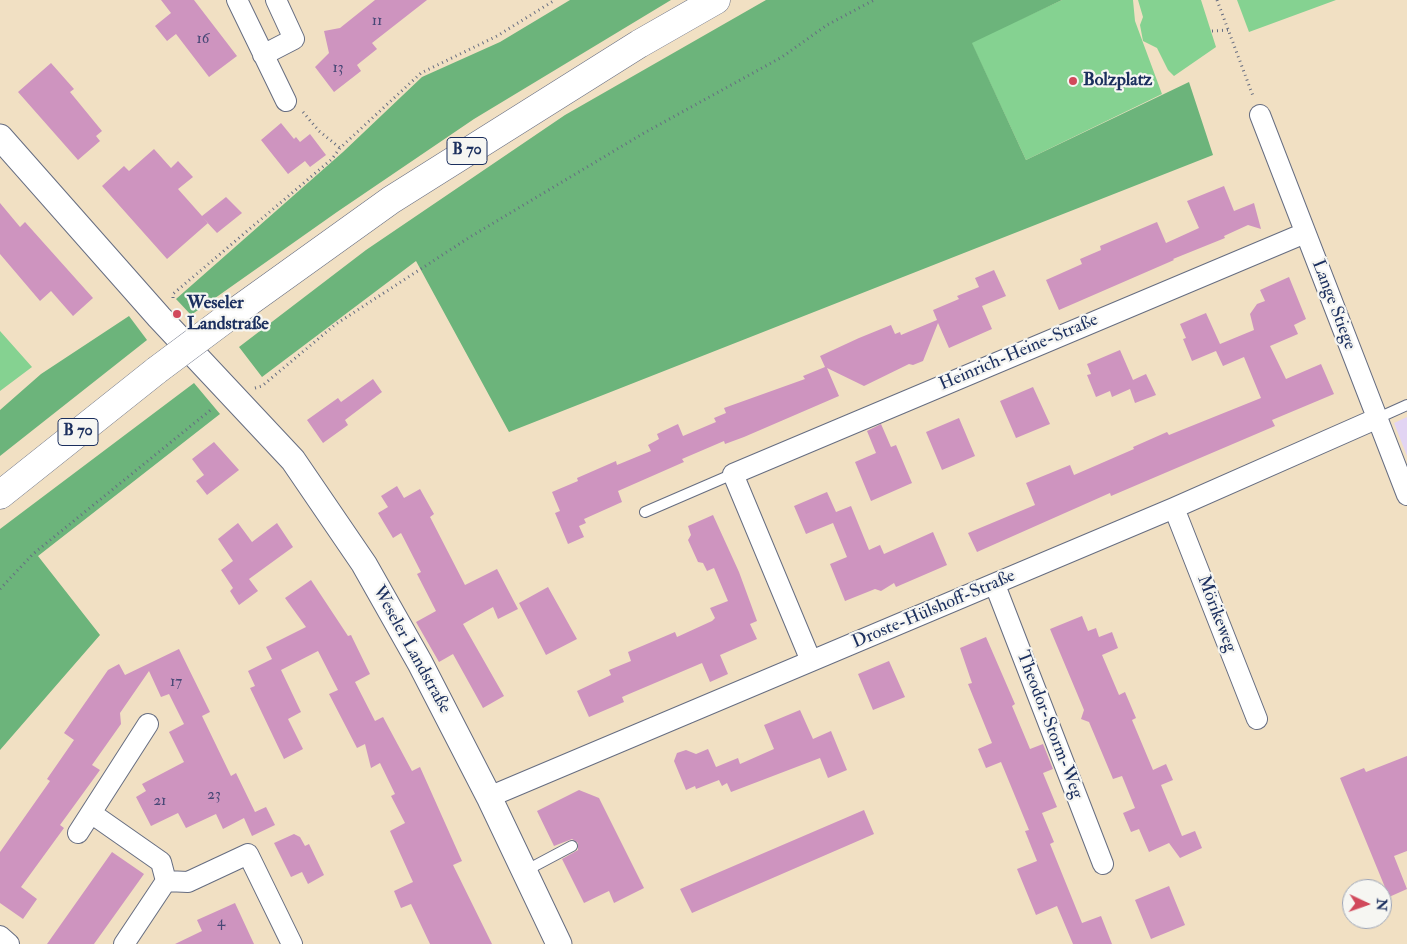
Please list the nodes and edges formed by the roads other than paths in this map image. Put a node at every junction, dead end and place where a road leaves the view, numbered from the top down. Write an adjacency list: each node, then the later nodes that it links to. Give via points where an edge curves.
1 (237, 0): 4 (street)
2 (276, 0): 4 (street, via 294,40)
3 (716, 0): 12 (main road, B 70, bridge, via 639,44 392,200 157,370)
4 (263, 54): 5 (street)
5 (286, 101)
6 (1260, 115): 8 (street, Lange Stiege)
7 (0, 137): 20 (street, Weseler Landstraße, via 159,317 293,460 364,564 420,663)
8 (1305, 233): 10 (street, Lange Stiege); 11 (street, Heinrich-Heine-Straße)
9 (1407, 405): 10 (lane)
10 (1378, 418): 13 (street, Lange Stiege); 14 (street, Droste-Hülshoff-Straße)
11 (733, 474): 15 (lane, Heinrich-Heine-Straße); 17 (street)
12 (0, 495)
13 (1407, 495)
14 (1174, 508): 16 (street, Droste-Hülshoff-Straße); 18 (street, Mörikeweg)
15 (645, 512)
16 (995, 585): 17 (street, Droste-Hülshoff-Straße); 24 (street, Theodor-Storm-Weg)
17 (812, 661): 20 (street, Droste-Hülshoff-Straße)
18 (1257, 719)
19 (148, 724): 21 (street)
20 (489, 797): 25 (street, Weseler Landstraße)
21 (91, 813): 22 (street); 26 (street, via 161,862)
22 (78, 833)
23 (572, 846): 25 (lane)
24 (1102, 864)
25 (525, 871): 31 (street, Weseler Landstraße)
26 (166, 881): 29 (street); 30 (street, via 188,882 248,854)
27 (0, 936): 28 (street)
28 (9, 944)
29 (124, 944)
30 (292, 944)
31 (559, 944)

